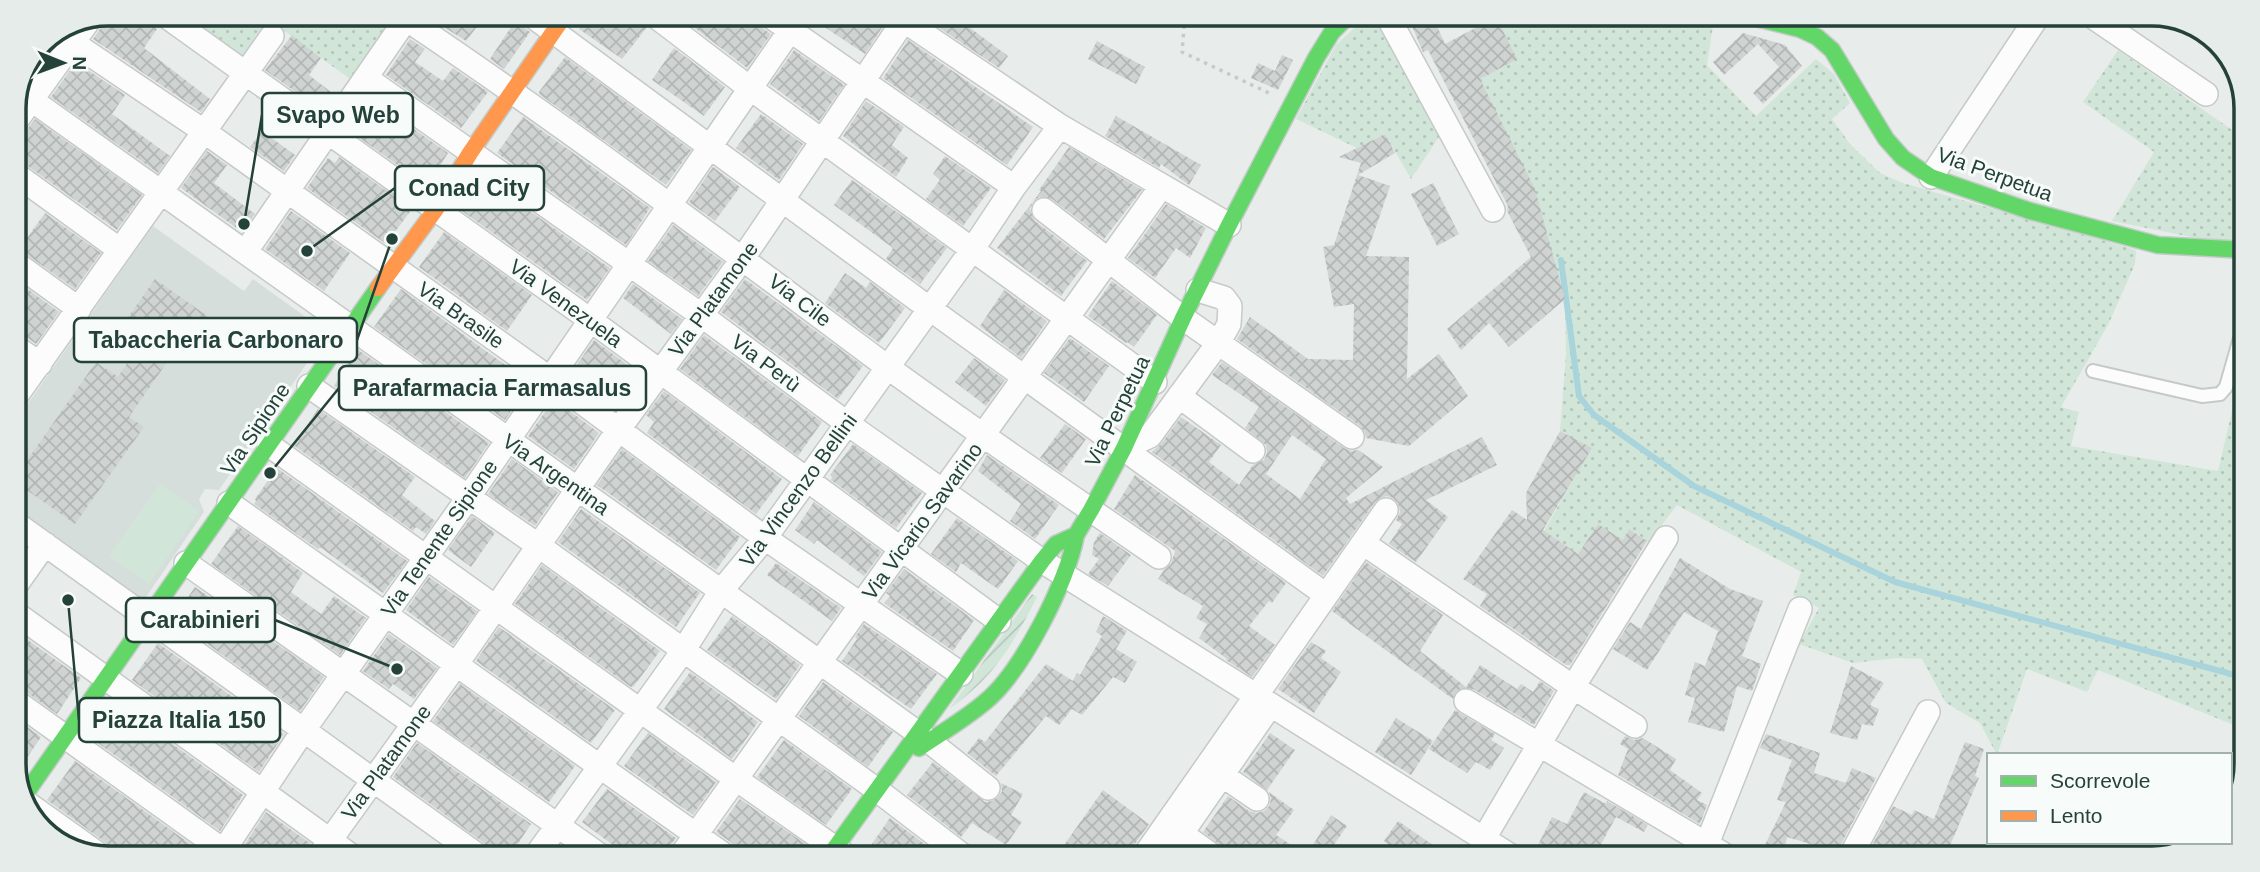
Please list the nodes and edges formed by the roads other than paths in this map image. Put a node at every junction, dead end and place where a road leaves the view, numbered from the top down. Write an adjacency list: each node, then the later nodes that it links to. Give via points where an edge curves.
1 (180, 26): 18 (street, Via Venezuela)
2 (401, 26): 19 (street)
3 (420, 26): 22 (street, Via Cile)
4 (558, 26): 22 (street, Via Sipione)
5 (564, 26): 30 (street)
6 (668, 26): 21 (street)
7 (793, 26): 21 (street, Via Tenente Sipione)
8 (799, 26): 20 (street)
9 (898, 26): 20 (street, Via Platamone)
10 (915, 26): 26 (street)
11 (1338, 26): 43 (street, Via Perpetua, via 1316,58)
12 (1393, 26): 42 (street)
13 (1805, 26): 32 (street, Via Perpetua, via 1832,50 1886,139 1903,158)
14 (2031, 26): 32 (street)
15 (2106, 26): 24 (street)
16 (272, 36): 18 (street)
17 (66, 39): 23 (street); 27 (street, Via Brasile)
18 (246, 74): 27 (street); 28 (street, Via Venezuela)
19 (366, 78): 28 (street); 31 (street, Via Perù)
20 (864, 82): 29 (street, Via Platamone); 34 (street)
21 (751, 89): 29 (street); 30 (street, Via Tenente Sipione)
22 (514, 91): 31 (street, Via Sipione); 39 (street, Via Cile)
23 (28, 92)
24 (2206, 94)
25 (27, 96): 37 (street, Via Argentina)
26 (1060, 127): 34 (street, Via Vincenzo Bellini); 35 (street)
27 (205, 132): 36 (street, Via Brasile); 37 (street)
28 (327, 133): 36 (street); 40 (street, Via Venezuela)
29 (824, 140): 38 (street, Via Platamone); 45 (street)
30 (709, 148): 38 (street); 39 (street, Via Tenente Sipione)
31 (470, 153): 40 (street, Via Sipione); 50 (street, Via Perù)
32 (1931, 177): 46 (street, Via Perpetua, via 2018,207 2158,245)
33 (26, 182): 44 (street)
34 (1014, 187): 45 (street, Via Vincenzo Bellini)
35 (1161, 187): 43 (street); 49 (street, Via Vicario Savarino)
36 (287, 191): 47 (street); 51 (street, Via Brasile)
37 (162, 192): 44 (street); 47 (street, Via Argentina)
38 (782, 200): 48 (street, Via Platamone); 55 (street)
39 (670, 204): 48 (street, Via Cile); 50 (street, Via Tenente Sipione)
40 (436, 209): 51 (street, Via Sipione); 58 (street, Via Venezuela)
41 (1044, 210): 49 (street)
42 (1493, 210)
43 (1229, 225): 53 (street, Via Perpetua)
44 (120, 250): 54 (street)
45 (972, 250): 55 (street, Via Vincenzo Bellini); 59 (street)
46 (2234, 250)
47 (247, 251): 60 (street, Via Argentina)
48 (743, 258): 56 (street, Via Platamone); 65 (street, Via Cile)
49 (1110, 261): 57 (street); 59 (street, Via Vicario Savarino)
50 (630, 264): 56 (street, Via Perù); 58 (street, Via Tenente Sipione)
51 (394, 268): 60 (street, Via Sipione); 68 (street, Via Brasile)
52 (26, 271): 54 (street)
53 (1198, 290): 57 (street, Via Perpetua); 61 (street, via 1224,298 1230,306 1229,324)
54 (79, 309): 64 (street)
55 (930, 309): 65 (street, Via Vincenzo Bellini); 69 (street)
56 (701, 315): 67 (street, Via Platamone); 74 (street, Via Perù)
57 (1183, 318): 61 (street); 71 (street, Via Perpetua)
58 (589, 319): 67 (street, Via Venezuela); 68 (street, Via Tenente Sipione)
59 (1068, 319): 69 (street, Via Vicario Savarino); 71 (street)
60 (350, 326): 72 (street, Via Sipione); 78 (street, Via Argentina)
61 (1219, 342): 73 (street); 77 (street)
62 (26, 354): 64 (street)
63 (2234, 359): 66 (lane, via 2220,394 2202,396)
64 (40, 364): 70 (street)
65 (888, 367): 74 (street, Via Vincenzo Bellini); 76 (street, Via Cile)
66 (2093, 371)
67 (660, 373): 75 (street, Via Platamone); 82 (street, Via Venezuela)
68 (549, 378): 75 (street, Via Brasile); 78 (street, Via Tenente Sipione)
69 (1025, 378): 76 (street, Via Vicario Savarino); 80 (street)
70 (26, 382)
71 (1155, 382): 80 (street, Via Perpetua)
72 (309, 386): 79 (street, Via Sipione); 85 (street)
73 (1180, 396): 80 (street, via 1150,436); 81 (street)
74 (848, 424): 82 (street, Via Vincenzo Bellini); 84 (street, Via Perù)
75 (619, 429): 83 (street, Via Platamone); 91 (street, Via Brasile)
76 (984, 435): 84 (street, Via Vicario Savarino); 87 (street, Via Cile)
77 (1352, 437)
78 (507, 439): 83 (street, Via Argentina); 85 (street, Via Tenente Sipione)
79 (269, 445): 86 (street, Via Sipione); 97 (street)
80 (1124, 447): 87 (street, Via Perpetua); 104 (street)
81 (1253, 451)
82 (806, 481): 91 (street, Via Vincenzo Bellini); 96 (street, Via Venezuela)
83 (577, 489): 95 (street, Via Platamone); 103 (street, Via Argentina)
84 (944, 492): 96 (street, Via Vicario Savarino); 99 (street, Via Perù)
85 (468, 498): 95 (street); 97 (street, Via Tenente Sipione)
86 (229, 503): 100 (street, Via Sipione); 108 (street)
87 (1091, 510): 90 (street, Via Perpetua); 98 (street, Via Cile)
88 (1386, 510): 93 (street)
89 (26, 531): 94 (street)
90 (1076, 535): 99 (street, Via Perpetua, via 1056,544); 102 (street)
91 (765, 538): 103 (street, Via Vincenzo Bellini); 105 (street, Via Brasile)
92 (1666, 538): 118 (street)
93 (1363, 543): 104 (street); 118 (street)
94 (45, 544): 101 (street); 109 (street)
95 (539, 546): 106 (street, Via Platamone); 112 (street)
96 (900, 550): 105 (street, Via Vicario Savarino); 111 (street, Via Venezuela)
97 (425, 557): 106 (street); 108 (street, Via Tenente Sipione)
98 (1159, 557)
99 (1042, 561): 102 (street, Via Perù); 111 (street, Via Perpetua)
100 (186, 563): 109 (street, Via Sipione); 115 (street)
101 (26, 571)
102 (1063, 576): 119 (street, Via Perù); 129 (street, via 1020,660 987,701)
103 (721, 591): 112 (street, Via Vincenzo Bellini); 113 (street, Via Argentina)
104 (1326, 594): 119 (street)
105 (861, 603): 113 (street, Via Vicario Savarino); 116 (street, Via Brasile)
106 (497, 606): 114 (street, Via Platamone); 122 (street)
107 (1801, 610): 146 (street)
108 (386, 614): 114 (street); 115 (street, Via Tenente Sipione)
109 (148, 619): 117 (street, Via Sipione); 127 (street)
110 (26, 621): 117 (street)
111 (999, 621): 116 (street, Via Perpetua)
112 (683, 651): 122 (street, Via Vincenzo Bellini); 124 (street)
113 (821, 663): 124 (street, Via Vicario Savarino); 129 (street, Via Argentina)
114 (456, 665): 125 (street, Via Platamone); 131 (street)
115 (344, 674): 125 (street); 127 (street, Via Tenente Sipione)
116 (961, 674): 129 (street, Via Perpetua)
117 (105, 678): 128 (street, Via Sipione); 138 (street)
118 (1573, 687): 126 (street); 130 (street)
119 (1262, 701): 132 (street); 145 (street, Via Perù); 159 (street)
120 (1466, 701): 130 (street)
121 (26, 709): 128 (street)
122 (640, 710): 131 (street, Via Vincenzo Bellini); 133 (street)
123 (1928, 712): 164 (street)
124 (779, 720): 133 (street, Via Vicario Savarino); 137 (street)
125 (414, 723): 134 (street, Via Platamone); 141 (street)
126 (1635, 726)
127 (303, 731): 134 (street); 138 (street, Via Tenente Sipione)
128 (65, 737): 135 (street, Via Sipione); 147 (street)
129 (924, 737): 136 (street, Via Argentina); 137 (street)
130 (1539, 746): 145 (street); 146 (street)
131 (599, 766): 141 (street, Via Vincenzo Bellini); 142 (street)
132 (1222, 775): 139 (street); 143 (street)
133 (736, 779): 142 (street, Via Vicario Savarino); 156 (street)
134 (373, 780): 150 (street, Via Platamone); 151 (street)
135 (30, 787)
136 (988, 788)
137 (877, 790): 157 (street); 158 (street)
138 (264, 791): 148 (street, Via Tenente Sipione); 149 (street)
139 (1257, 799)
140 (44, 815): 144 (street)
141 (557, 825): 152 (street, Via Vincenzo Bellini); 153 (street)
142 (697, 834): 154 (street, Via Vicario Savarino); 155 (street)
143 (1181, 834): 160 (street); 161 (street)
144 (78, 839)
145 (1483, 839): 162 (street, Via Perù)
146 (1707, 844): 163 (street)
147 (216, 846)
148 (228, 846)
149 (329, 846)
150 (335, 846)
151 (465, 846)
152 (543, 846)
153 (587, 846)
154 (688, 846)
155 (712, 846)
156 (829, 846)
157 (841, 846)
158 (949, 846)
159 (1152, 846)
160 (1173, 846)
161 (1198, 846)
162 (1495, 846)
163 (1710, 846)
164 (1856, 846)

